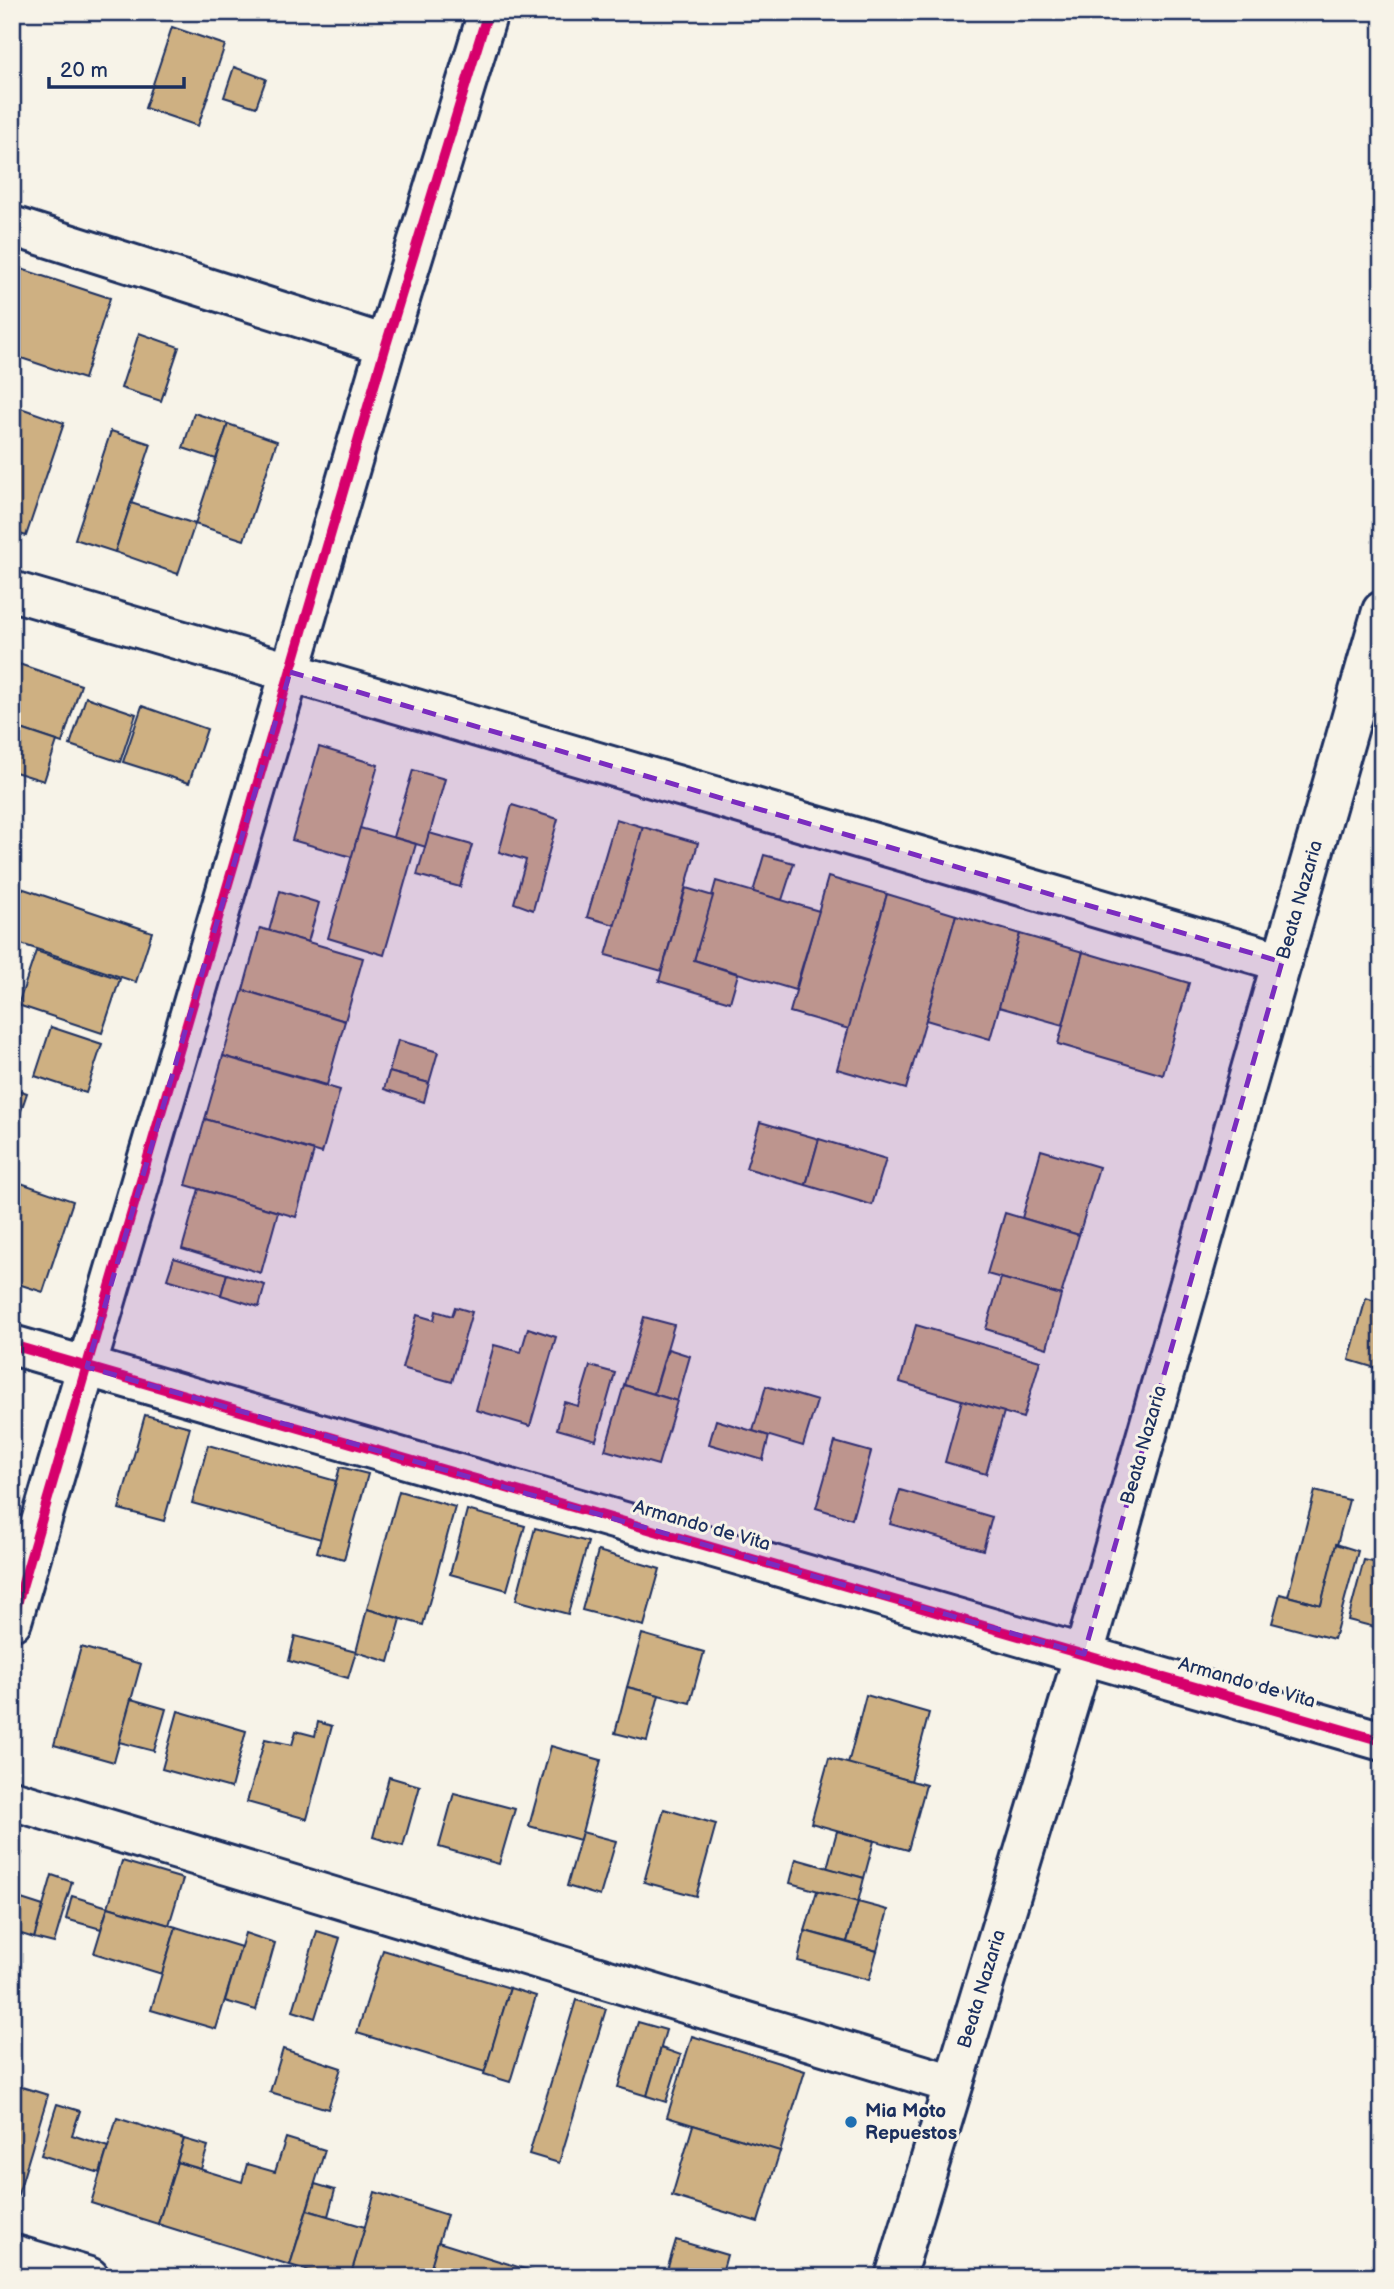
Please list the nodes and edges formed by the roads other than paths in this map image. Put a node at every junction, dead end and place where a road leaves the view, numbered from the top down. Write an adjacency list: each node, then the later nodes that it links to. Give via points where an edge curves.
1 (488, 12): 3 (street)
2 (12, 226): 3 (street)
3 (386, 345): 6 (street)
4 (12, 591): 6 (street)
5 (1382, 611): 7 (street, Beata Nazaria)
6 (290, 672): 7 (street); 9 (street)
7 (1282, 962): 11 (street, Beata Nazaria)
8 (12, 1345): 9 (street, Armando de Vita)
9 (86, 1367): 10 (street); 11 (street, Armando de Vita)
10 (12, 1621)
11 (1084, 1654): 12 (street, Armando de Vita); 14 (street, Beata Nazaria)
12 (1382, 1741)
13 (12, 1800): 14 (street)
14 (953, 2084): 17 (street, Beata Nazaria)
15 (12, 2254): 16 (street)
16 (89, 2277)
17 (895, 2277)

